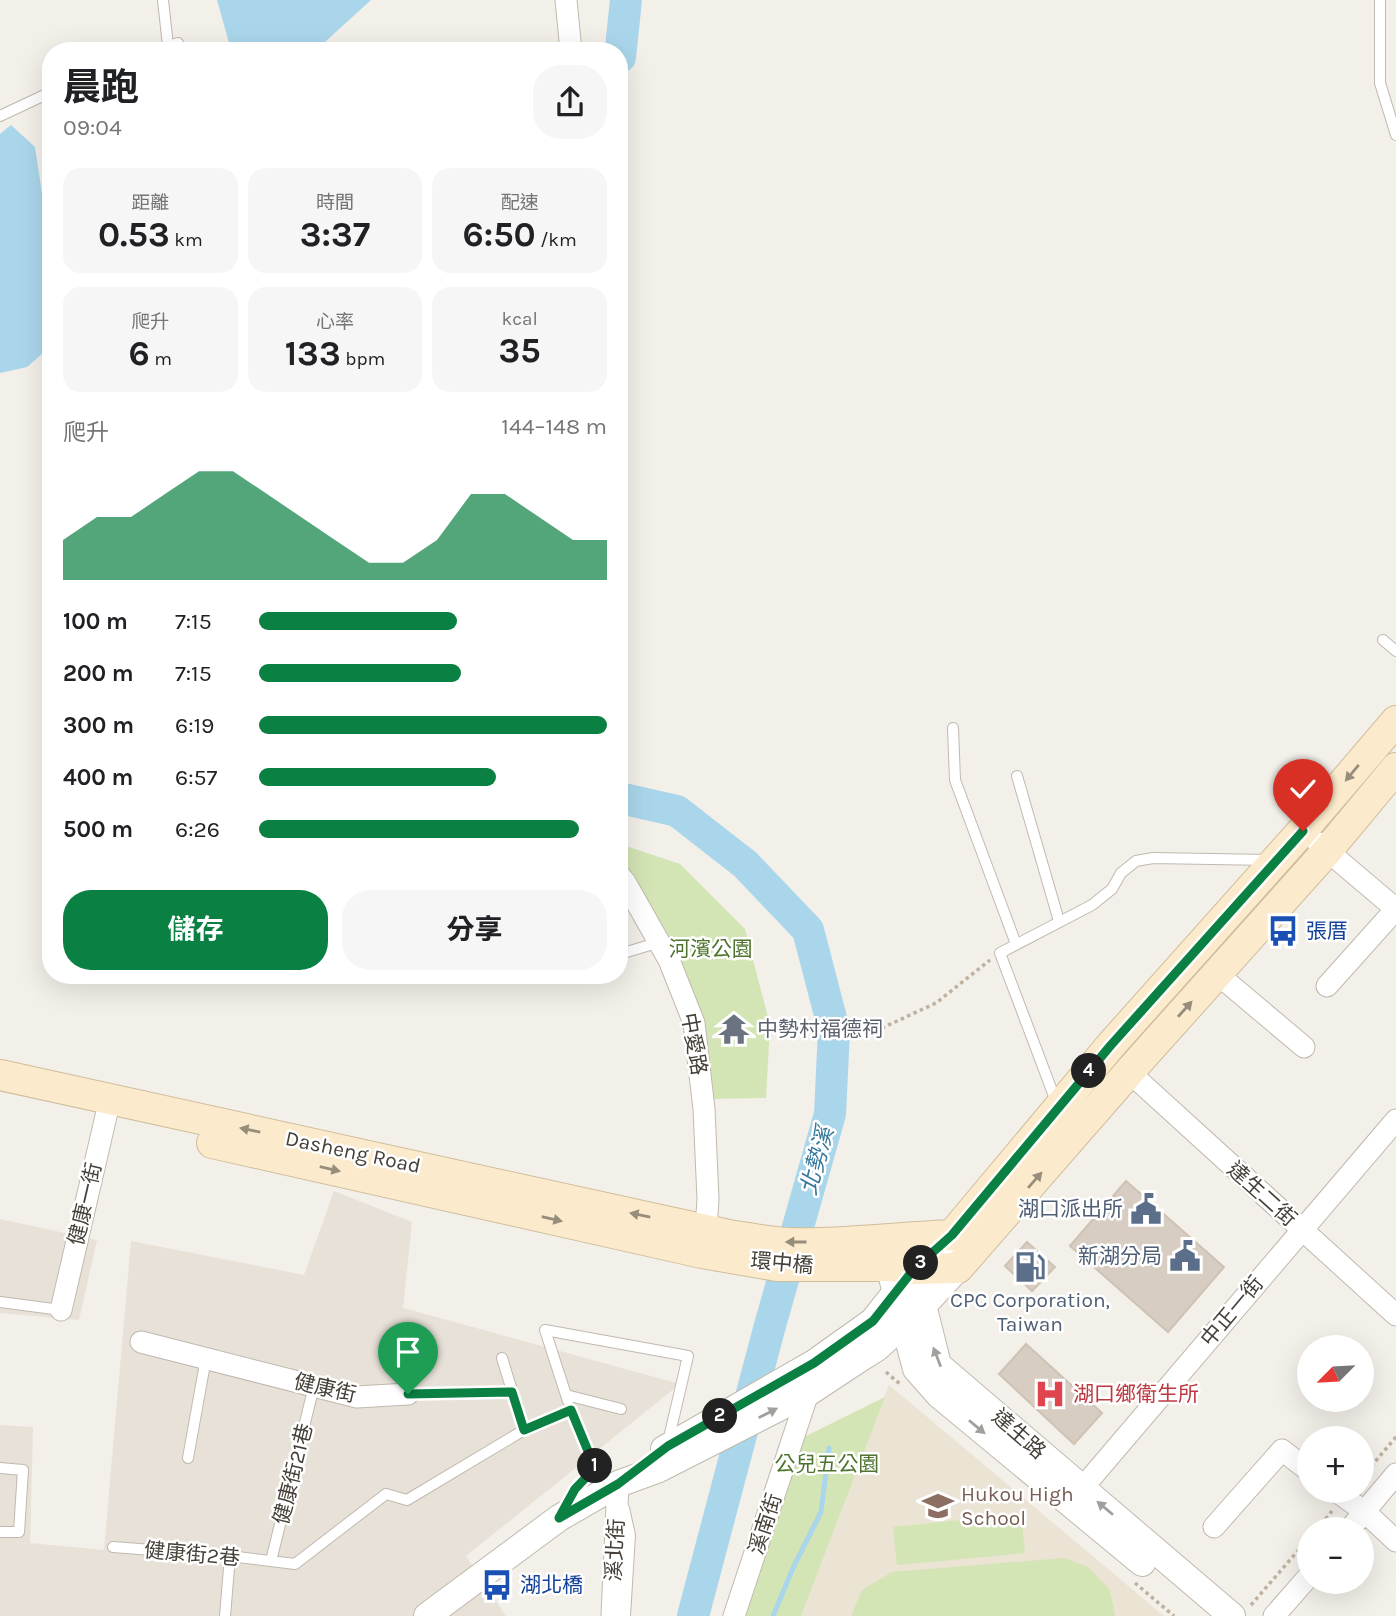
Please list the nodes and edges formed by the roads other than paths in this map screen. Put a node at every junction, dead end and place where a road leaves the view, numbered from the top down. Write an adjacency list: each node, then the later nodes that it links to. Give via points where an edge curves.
1 (163, 0): 4 (lane)
2 (566, 0): 5 (street)
3 (1380, 0): 8 (lane, via 1380,83)
4 (166, 42)
5 (570, 42)
6 (42, 96): 7 (lane)
7 (0, 116)
8 (1396, 135)
9 (1383, 640): 10 (lane)
10 (1396, 651)
11 (1396, 721): 15 (main road, one-way to 15)
12 (953, 728): 22 (lane, via 955,780)
13 (1396, 768): 16 (main road)
14 (1017, 776): 20 (lane)
15 (1303, 831): 16 (street); 17 (main road)
16 (1327, 851): 17 (main road); 19 (street)
17 (1289, 870): 20 (lane, via 1153,858 1136,861 1092,905); 24 (main road); 30 (main road, via 1111,1045)
18 (628, 888): 21 (street, 中愛路)
19 (1396, 909): 25 (street)
20 (1059, 922): 22 (lane)
21 (660, 942): 23 (lane); 36 (street, 中愛路, via 694,1023 704,1109 708,1199)
22 (1016, 944): 30 (lane, via 1000,953)
23 (628, 952)
24 (1216, 975): 26 (street); 27 (main road, one-way to 24)
25 (1327, 986)
26 (1304, 1047)
27 (1129, 1072): 33 (street, 達生二街); 38 (main road, one-way to 27)
28 (0, 1075): 31 (main road, Dasheng Road)
29 (0, 1095): 31 (main road, Dasheng Road)
30 (1059, 1107): 34 (main road)
31 (108, 1109): 36 (main road, Dasheng Road); 40 (street, 健康一街)
32 (1396, 1120): 33 (street, 中正一街)
33 (1301, 1230): 42 (street, 達生二街); 60 (street, 中正一街)
34 (952, 1235): 35 (main road); 37 (street)
35 (907, 1237): 37 (main road); 37 (street, 達生路)
36 (704, 1241): 37 (main road, 環中橋, via 777,1266)
37 (885, 1267): 38 (main road); 41 (street, 達生路); 54 (street, via 873,1321 814,1363)
38 (958, 1268): 41 (street)
39 (0, 1302): 40 (lane)
40 (61, 1310)
41 (913, 1314): 48 (street, via 877,1348); 60 (street, 達生路, via 938,1365)
42 (1396, 1315)
43 (141, 1342): 45 (street, 健康街)
44 (502, 1358): 47 (lane)
45 (206, 1359): 46 (street, 健康街); 55 (lane)
46 (314, 1386): 49 (street, 健康街, via 357,1397); 70 (lane, 健康街21巷)
47 (512, 1392): 49 (lane, 健康街); 53 (lane)
48 (808, 1393): 59 (street, one-way to 48, via 659,1469); 77 (street, 溪南街)
49 (408, 1394)
50 (566, 1395): 51 (lane); 52 (lane); 54 (lane, via 545,1330 688,1356)
51 (621, 1409)
52 (571, 1410): 53 (lane); 64 (lane, via 595,1468 575,1489)
53 (524, 1430): 70 (lane, 健康街2巷, via 407,1500 386,1494 295,1564)
54 (668, 1446): 59 (street)
55 (188, 1458)
56 (1297, 1462): 65 (street, via 1282,1450)
57 (0, 1468): 66 (lane, via 23,1470 19,1532)
58 (1396, 1474): 62 (street)
59 (618, 1484): 64 (street); 75 (street, 溪北街); 76 (lane, via 630,1535)
60 (1075, 1495): 72 (street, 達生路, one-way to 60); 78 (street, 達生路)
61 (1353, 1503): 62 (street)
62 (1365, 1512): 63 (street); 67 (street)
63 (1361, 1517)
64 (559, 1518): 74 (street)
65 (1214, 1527)
66 (0, 1532)
67 (1396, 1541)
68 (113, 1547): 69 (lane, 健康街2巷)
69 (230, 1556): 70 (lane, 健康街2巷); 73 (lane)
70 (271, 1561)
71 (1297, 1590): 79 (street)
72 (1240, 1612)
73 (225, 1616)
74 (427, 1616)
75 (612, 1616)
76 (625, 1616)
77 (734, 1616)
78 (1206, 1616)
79 (1274, 1616)

